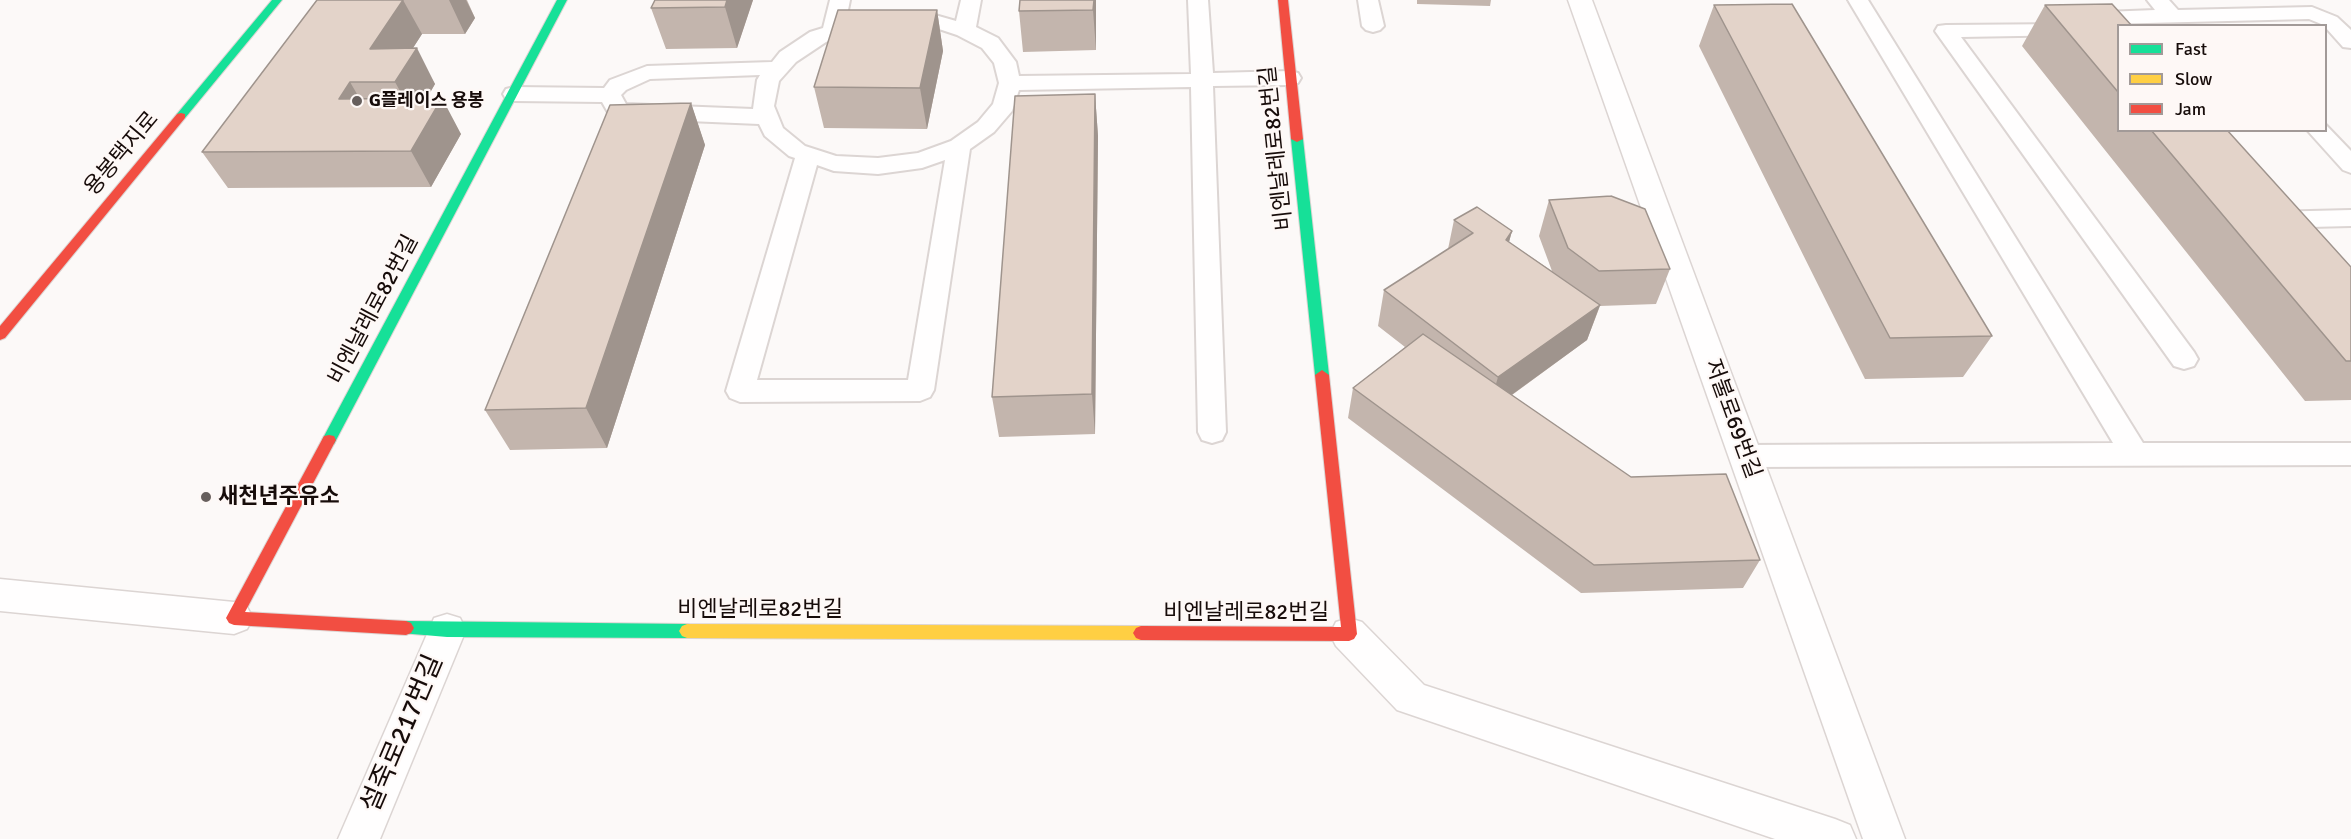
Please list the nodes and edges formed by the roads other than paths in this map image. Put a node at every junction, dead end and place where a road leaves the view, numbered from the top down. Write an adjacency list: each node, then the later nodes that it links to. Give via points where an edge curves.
1 (277, 0): 34 (street, 용봉택지로)
2 (562, 0): 25 (street, 비엔날레로82번길)
3 (840, 0): 18 (lane)
4 (971, 0): 16 (lane)
5 (1197, 0): 23 (lane)
6 (1282, 0): 22 (street, 비엔날레로82번길)
7 (1368, 0): 15 (lane)
8 (1580, 0): 39 (street, 저불로69번길)
9 (1858, 0): 37 (lane)
10 (2157, 0): 13 (lane)
11 (2312, 13): 12 (lane); 14 (lane); 19 (lane, via 2330,21)
12 (2351, 13)
13 (2173, 16): 14 (lane); 17 (lane, via 2104,18 2093,22)
14 (2215, 20)
15 (1372, 26)
16 (965, 30): 18 (lane, via 935,21 895,19 855,24); 24 (lane, via 990,43 1005,62)
17 (2092, 30): 20 (lane); 35 (lane, via 1946,31)
18 (832, 33): 21 (lane, via 818,37 788,57)
19 (2351, 42)
20 (2117, 59)
21 (779, 68): 26 (lane, via 648,73 618,85); 27 (lane, via 768,80 763,106)
22 (1290, 78): 23 (lane); 43 (street, 비엔날레로82번길)
23 (1202, 80): 24 (lane); 36 (lane)
24 (1010, 83): 29 (lane, via 1004,105 986,127)
25 (514, 94): 26 (lane); 41 (street, 비엔날레로82번길)
26 (610, 95): 27 (lane, via 618,111)
27 (767, 117): 30 (lane, via 772,131 797,151)
28 (2320, 132): 31 (lane)
29 (959, 146): 30 (lane, via 922,160 878,166 834,163); 30 (lane, via 920,390 740,391)
30 (808, 154)
31 (2351, 165)
32 (2351, 218): 33 (lane, via 2256,215)
33 (2282, 246)
34 (0, 335)
35 (2184, 359)
36 (1212, 432)
37 (2133, 454): 38 (lane); 39 (lane)
38 (2351, 454)
39 (1746, 456): 46 (street, 저불로69번길)
40 (0, 595): 41 (street)
41 (234, 618): 42 (street, 비엔날레로82번길)
42 (447, 630): 43 (street, 비엔날레로82번길); 44 (street, 설죽로217번길)
43 (1349, 634): 45 (street, via 1411,698)
44 (359, 839)
45 (1835, 839)
46 (1884, 839)

